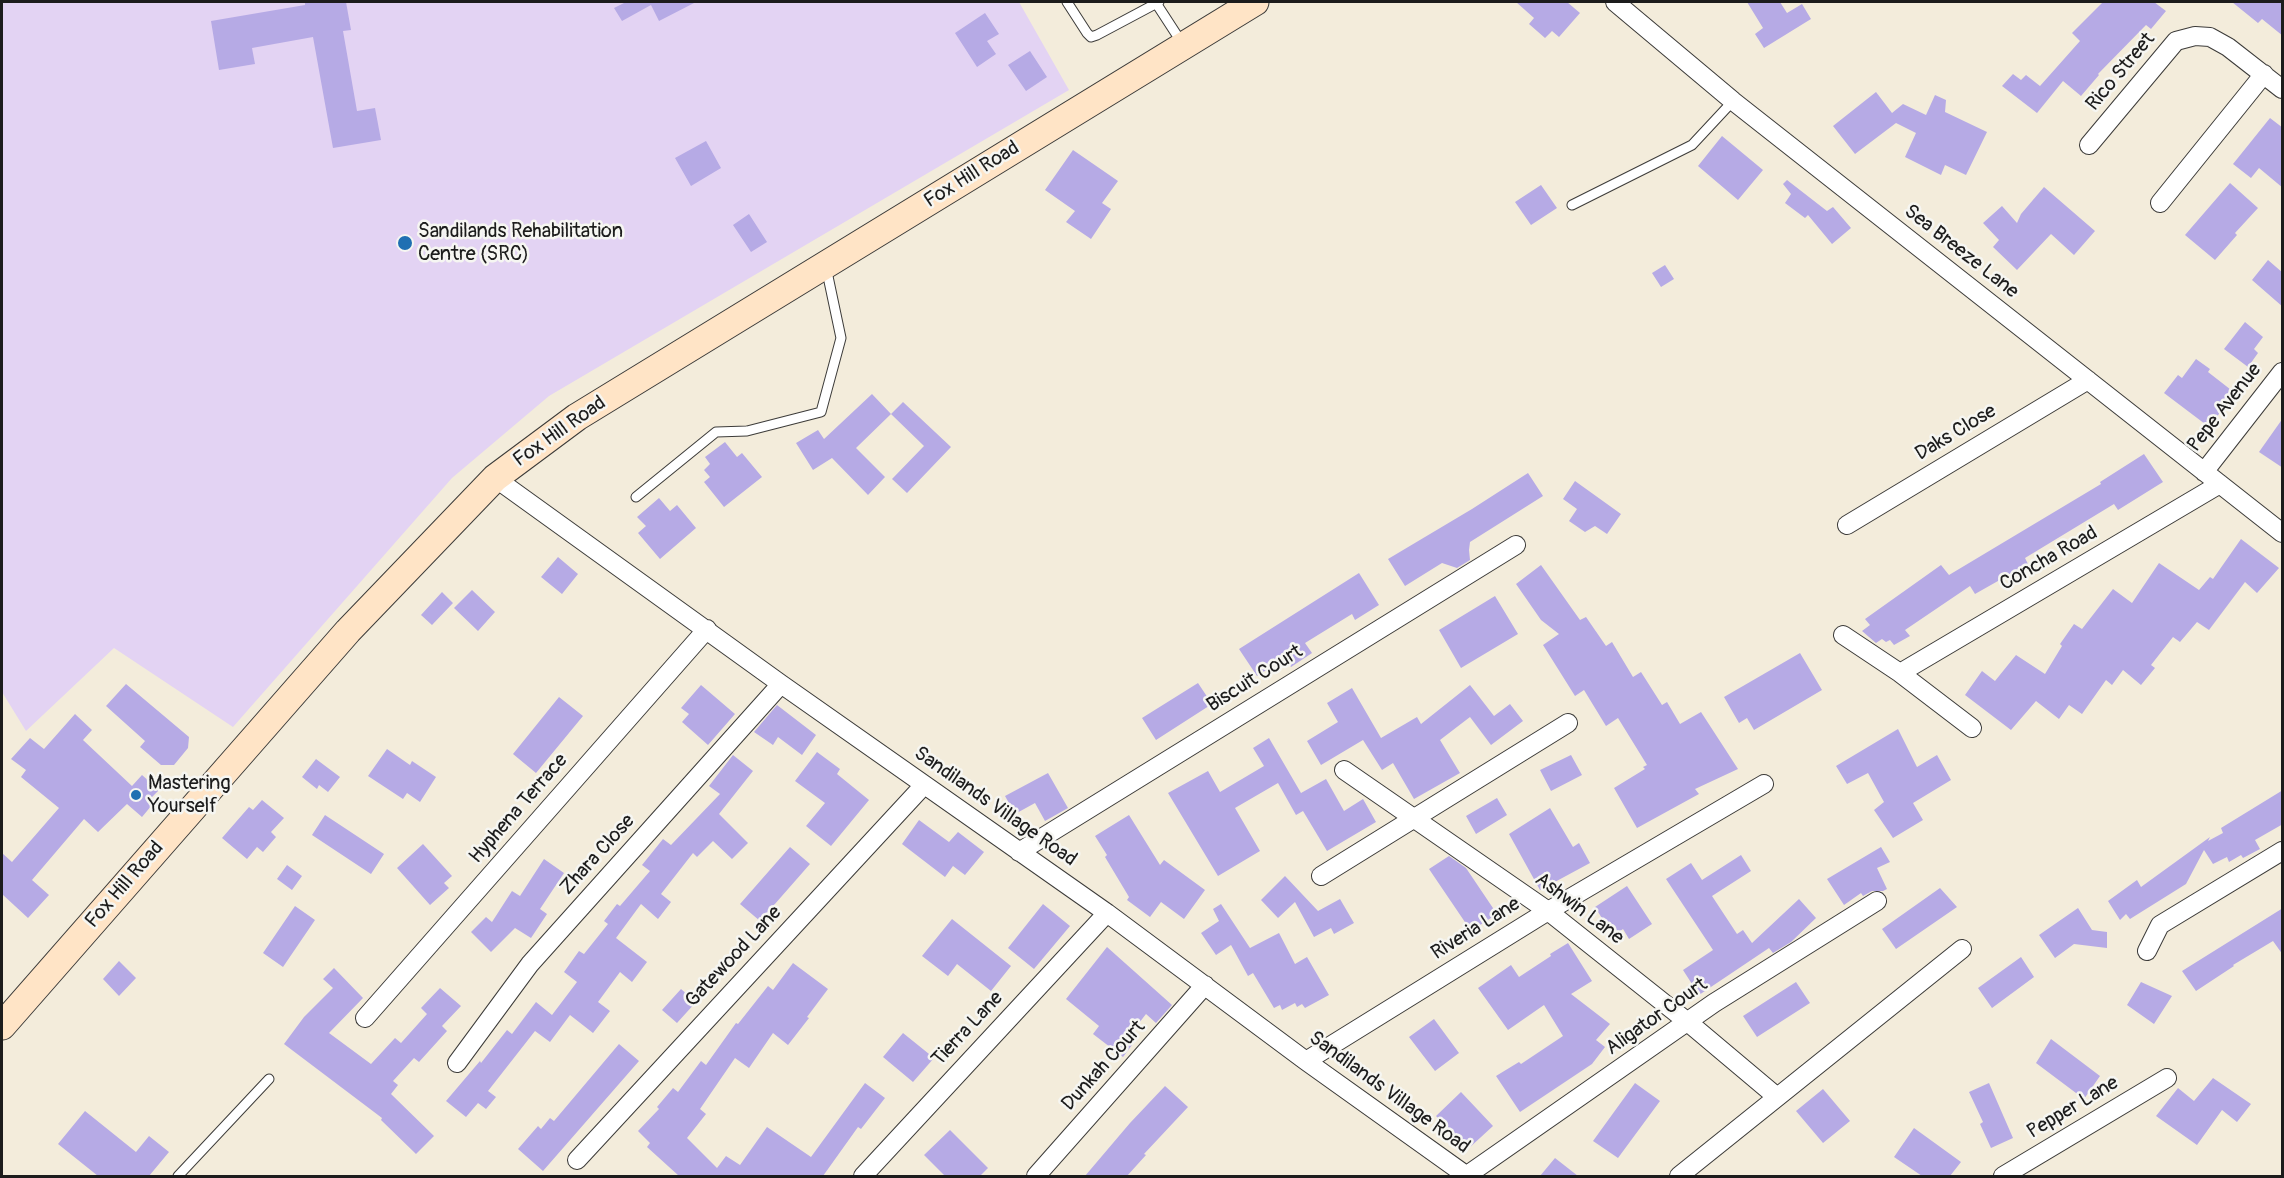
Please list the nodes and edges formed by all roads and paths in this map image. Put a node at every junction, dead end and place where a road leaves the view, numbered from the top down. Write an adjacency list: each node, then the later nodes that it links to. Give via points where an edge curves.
1 (1069, 2): 2 (lane, via 1091,37)
2 (1158, 2): 5 (lane)
3 (1255, 2): 5 (main road, Fox Hill Road)
4 (1615, 2): 8 (street, Sea Breeze Lane)
5 (1183, 45): 12 (main road, Fox Hill Road)
6 (2264, 74): 7 (street, Rico Street); 9 (street, Rico Street, via 2210,37 2176,41); 10 (street)
7 (2283, 89)
8 (1733, 100): 11 (lane, via 1692,145); 14 (street, Sea Breeze Lane)
9 (2089, 145)
10 (2160, 203)
11 (1572, 204)
12 (825, 265): 16 (main road, Fox Hill Road, via 577,417); 18 (lane, via 841,338 821,412 747,431 716,432)
13 (2283, 372): 15 (street, Pepe Avenue)
14 (2088, 380): 15 (street, Sea Breeze Lane); 19 (street, Daks Close)
15 (2204, 472): 17 (street, Sea Breeze Lane)
16 (495, 478): 22 (street, Sandilands Village Road); 43 (main road, Fox Hill Road, via 348,632)
17 (2220, 484): 20 (street, Sea Breeze Lane); 24 (street, Concha Road)
18 (636, 496)
19 (1848, 525)
20 (2283, 534)
21 (1516, 545): 33 (street, Biscuit Court)
22 (707, 628): 25 (street, Sandilands Village Road); 41 (street, Hyphena Terrace)
23 (1843, 634): 24 (street)
24 (1899, 673): 27 (street)
25 (781, 684): 30 (street, Sandilands Village Road); 45 (street, Zhara Close, via 530,964)
26 (1568, 723): 31 (street)
27 (1972, 728)
28 (1344, 770): 31 (street, Ashwin Lane)
29 (1764, 784): 36 (street, Riveria Lane)
30 (924, 785): 33 (street, Sandilands Village Road); 49 (street, Gatewood Lane)
31 (1414, 818): 34 (street); 36 (street, Ashwin Lane)
32 (2283, 851): 39 (street, via 2160,925)
33 (1018, 852): 37 (street, Sandilands Village Road)
34 (1321, 876)
35 (1877, 901): 42 (street, Aligator Court, via 1714,1003)
36 (1548, 911): 42 (street, Ashwin Lane); 44 (street, Riveria Lane)
37 (1107, 913): 40 (street, Sandilands Village Road); 51 (street, Tierra Lane)
38 (1962, 949): 48 (street)
39 (2147, 951)
40 (1205, 985): 44 (street, Sandilands Village Road); 52 (street, Dunkah Court)
41 (365, 1018)
42 (1689, 1023): 48 (street, Ashwin Lane); 53 (street, Aligator Court)
43 (2, 1026)
44 (1306, 1062): 53 (street, Sandilands Village Road)
45 (457, 1063)
46 (2167, 1078): 55 (street, Pepper Lane)
47 (268, 1079): 50 (lane)
48 (1777, 1097): 54 (street)
49 (577, 1160)
50 (178, 1176)
51 (863, 1176)
52 (1036, 1176)
53 (1467, 1176)
54 (1678, 1176)
55 (2002, 1176)

